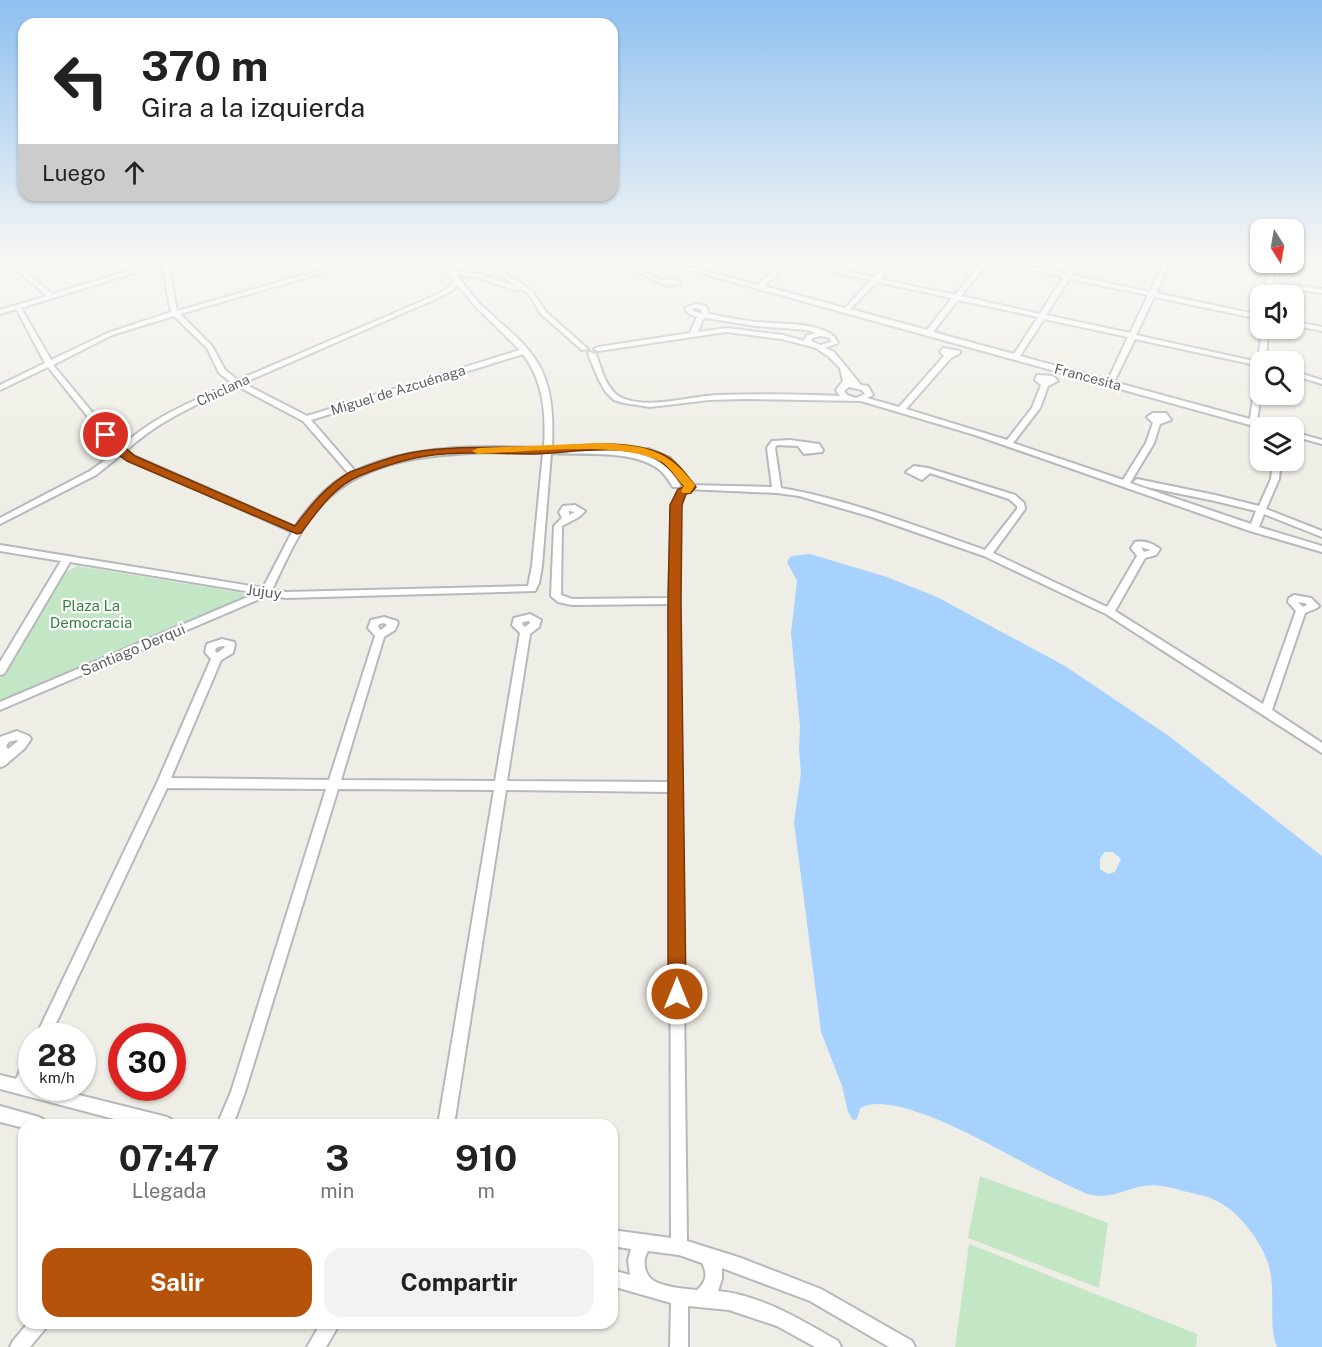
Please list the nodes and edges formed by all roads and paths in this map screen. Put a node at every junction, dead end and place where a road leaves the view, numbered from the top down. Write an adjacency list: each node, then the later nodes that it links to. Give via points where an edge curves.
1 (28, 324): 26 (street)
2 (139, 324): 26 (street)
3 (186, 324): 30 (street, via 210,347 219,367)
4 (374, 324): 30 (street, Chiclana)
5 (497, 324): 22 (street)
6 (557, 324): 21 (street)
7 (699, 324): 17 (street)
8 (755, 324): 19 (street, via 809,328)
9 (895, 324): 16 (street, Francesita)
10 (935, 324): 16 (street)
11 (1037, 324): 24 (street)
12 (1078, 324): 18 (street)
13 (1139, 324): 18 (street)
14 (1304, 325): 15 (street)
15 (1322, 329)
16 (928, 333): 24 (street, Francesita)
17 (693, 335): 20 (street, via 734,331 783,337); 21 (street)
18 (1133, 336): 25 (street); 31 (street)
19 (832, 338): 20 (street, via 830,346); 20 (street, via 821,334 809,336 807,342); 27 (street)
20 (815, 346): 27 (street, via 831,354)
21 (591, 350): 37 (street, via 610,392 618,398 682,403)
22 (524, 351): 41 (street, Miguel de Azcuénaga); 48 (street, via 538,371 545,398)
23 (948, 356): 40 (street)
24 (1016, 357): 31 (street, Francesita)
25 (1250, 361)
26 (49, 365): 34 (street); 49 (street)
27 (842, 366): 32 (street); 35 (street, via 847,381)
28 (1304, 376): 29 (street)
29 (1322, 381)
30 (237, 383): 41 (street); 49 (street, Chiclana, via 150,428)
31 (1110, 383): 42 (street, Francesita)
32 (857, 385): 35 (street); 36 (street)
33 (1045, 385): 46 (street, via 1036,408)
34 (0, 388)
35 (842, 388): 37 (street, via 825,393); 38 (street, via 841,395)
36 (868, 390): 39 (street, via 868,397); 40 (street)
37 (703, 398): 38 (street)
38 (848, 399): 39 (street)
39 (861, 399): 40 (street)
40 (901, 410): 46 (street)
41 (306, 419): 52 (street)
42 (1250, 421)
43 (1157, 423): 53 (street)
44 (1304, 437): 45 (street)
45 (1322, 442)
46 (1008, 444): 53 (street)
47 (802, 445): 55 (street, via 784,442 771,448)
48 (547, 450): 52 (street, via 428,453); 54 (street, via 621,453 646,459); 67 (street, Jujuy, via 531,589 286,596)
49 (120, 451): 58 (street, Chiclana, via 93,473); 60 (street)
50 (928, 470): 64 (street, via 1012,497 1021,505)
51 (1276, 471): 56 (street)
52 (354, 475): 60 (street, via 325,495)
53 (1127, 482): 56 (street); 59 (street)
54 (683, 486): 55 (street); 68 (street, via 676,505)
55 (777, 490): 64 (street, via 875,515)
56 (1261, 510): 59 (street); 61 (street)
57 (566, 519): 68 (street, via 558,526 556,596 561,600)
58 (0, 521)
59 (1252, 529): 63 (street)
60 (297, 531): 67 (street)
61 (1322, 534)
62 (0, 548): 66 (street, Jujuy)
63 (1322, 549)
64 (987, 554): 70 (street)
65 (1142, 555): 70 (street)
66 (66, 561): 67 (street, Jujuy); 74 (street)
67 (266, 593): 75 (street, Santiago Derqui)
68 (674, 601): 81 (street)
69 (1301, 611): 76 (street)
70 (1109, 612): 76 (street)
71 (525, 632): 80 (street)
72 (380, 635): 79 (street)
73 (217, 658): 78 (street)
74 (0, 671)
75 (0, 706)
76 (1266, 711): 77 (street)
77 (1322, 749)
78 (163, 783): 79 (street); 82 (street)
79 (332, 784): 80 (street); 89 (street)
80 (500, 785): 81 (street); 90 (street)
81 (676, 787): 93 (street)
82 (50, 1023)
83 (0, 1082): 84 (street)
84 (18, 1086)
85 (74, 1101): 88 (street)
86 (0, 1114): 87 (street)
87 (18, 1119)
88 (144, 1119)
89 (227, 1119)
90 (447, 1119)
91 (618, 1239): 92 (street)
92 (645, 1242): 93 (street); 96 (street, via 635,1258 635,1269)
93 (679, 1247): 94 (street)
94 (708, 1256): 98 (street, via 714,1283); 105 (street, via 815,1295)
95 (618, 1280): 96 (street)
96 (648, 1288): 97 (street)
97 (680, 1297): 98 (street); 103 (street)
98 (700, 1298): 104 (street, via 756,1309)
99 (34, 1329): 101 (street)
100 (327, 1329): 102 (street)
101 (19, 1347)
102 (316, 1347)
103 (679, 1347)
104 (831, 1347)
105 (906, 1347)

